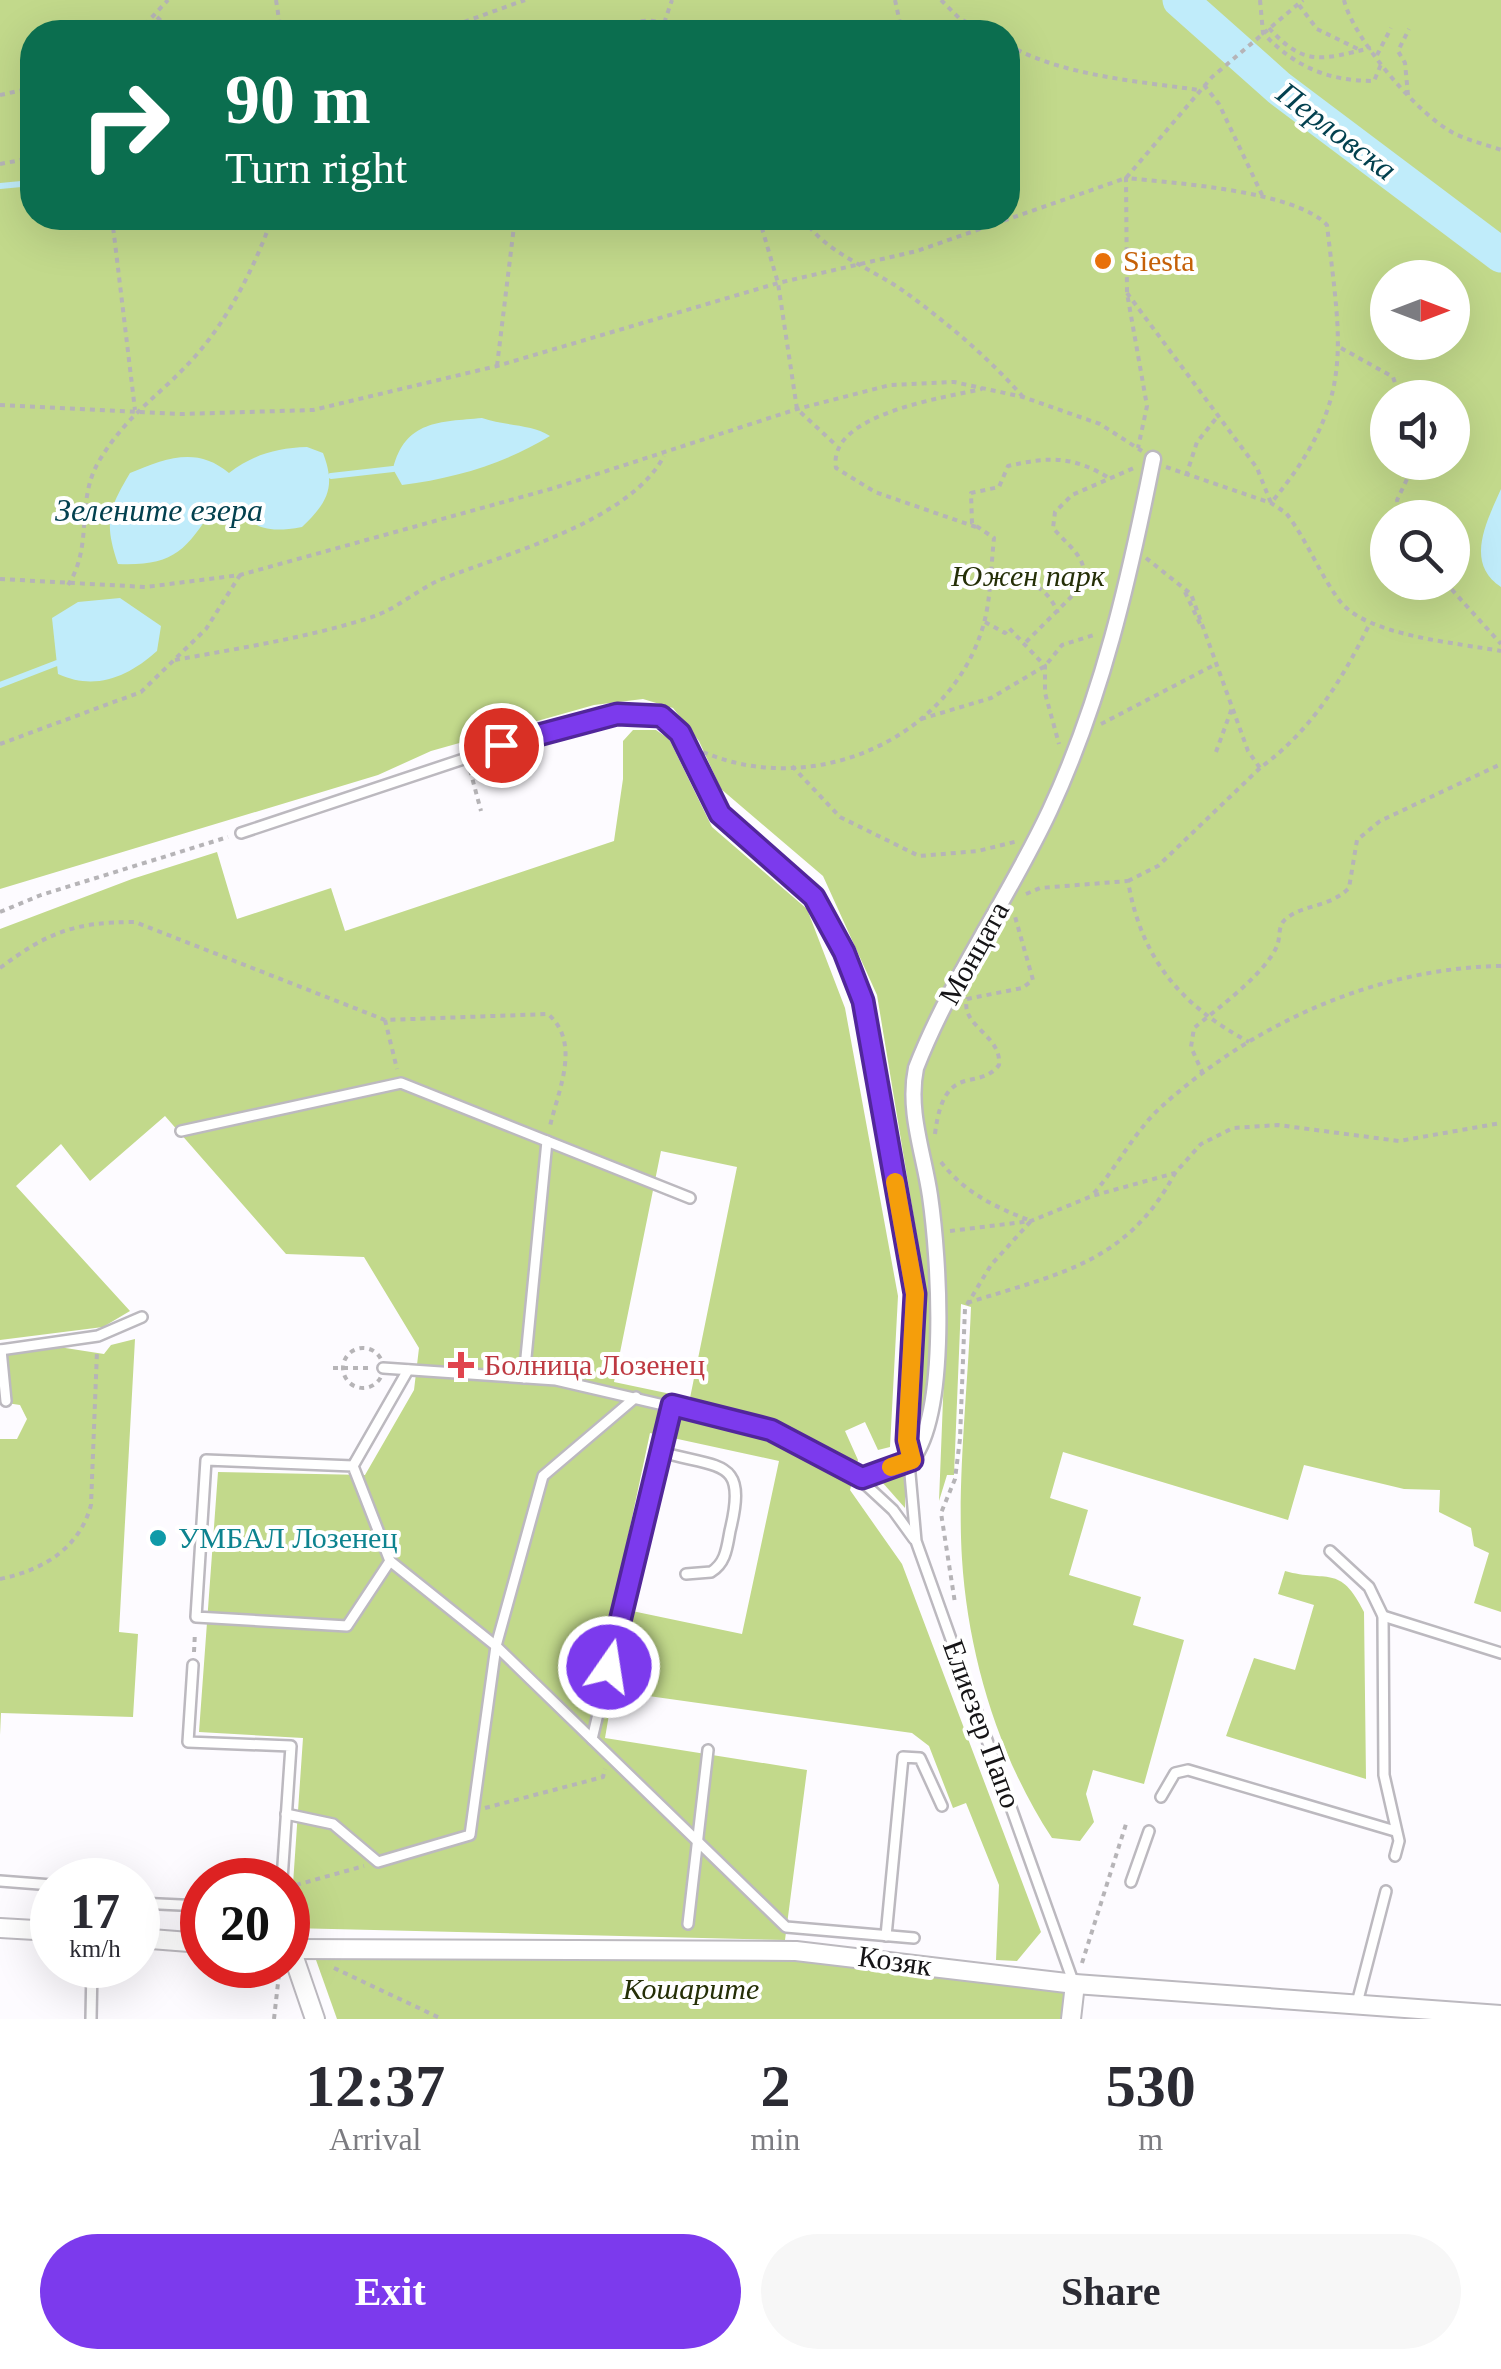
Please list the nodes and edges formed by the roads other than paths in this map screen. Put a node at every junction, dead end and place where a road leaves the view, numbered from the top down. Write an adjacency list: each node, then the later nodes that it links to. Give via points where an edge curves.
1 (1153, 460): 15 (street, Монцата, via 1116,629 1082,734 1010,901 956,982 912,1084 935,1233 938,1321 926,1438)
2 (241, 834): 15 (lane, Елиезер Папо, via 467,756 617,714 661,716 684,740 720,814 814,897 863,1001 915,1294 907,1440)
3 (182, 1130): 4 (lane, via 401,1083)
4 (547, 1141): 5 (lane); 10 (lane)
5 (690, 1198)
6 (142, 1317): 7 (lane, via 98,1336)
7 (1, 1350): 12 (lane)
8 (383, 1368): 9 (lane)
9 (408, 1370): 10 (lane); 16 (lane)
10 (524, 1378): 11 (lane)
11 (636, 1397): 13 (lane); 23 (lane, via 543,1476)
12 (6, 1400)
13 (672, 1405): 14 (lane); 17 (lane, via 771,1430)
14 (660, 1452): 21 (lane, via 726,1470 738,1483 724,1560 711,1572); 26 (lane)
15 (912, 1460): 17 (lane); 18 (lane, Елиезер Папо)
16 (353, 1466): 20 (lane); 20 (lane, via 206,1460 196,1617 347,1626)
17 (862, 1478): 18 (lane)
18 (916, 1541): 46 (lane, Елиезер Папо)
19 (1330, 1551): 22 (lane, via 1370,1587)
20 (390, 1560): 23 (lane)
21 (686, 1574)
22 (1383, 1616): 24 (lane); 31 (lane, via 1384,1775)
23 (496, 1646): 26 (lane); 30 (lane, via 470,1836 378,1862 333,1824)
24 (1501, 1653)
25 (193, 1665): 30 (lane, via 188,1742 291,1746)
26 (592, 1739): 33 (lane)
27 (708, 1750): 33 (lane)
28 (1161, 1796): 31 (lane, via 1174,1774 1188,1770)
29 (942, 1806): 43 (lane, via 920,1758 903,1757)
30 (286, 1814): 35 (lane)
31 (1396, 1830): 34 (lane)
32 (1149, 1831): 37 (lane)
33 (698, 1842): 40 (lane); 43 (lane, via 786,1927)
34 (1396, 1856)
35 (283, 1858)
36 (0, 1881): 38 (lane)
37 (1131, 1882)
38 (30, 1884)
39 (1386, 1891): 49 (lane)
40 (688, 1924)
41 (0, 1928): 42 (street)
42 (30, 1930)
43 (886, 1936): 44 (lane)
44 (914, 1938)
45 (310, 1954): 46 (street, Козяк, via 796,1951)
46 (1075, 1984): 49 (street, Козяк); 53 (street)
47 (92, 1988): 51 (lane)
48 (302, 1988): 52 (street)
49 (1357, 2003): 50 (street, Козяк)
50 (1501, 2015)
51 (91, 2019)
52 (315, 2019)
53 (1071, 2019)

